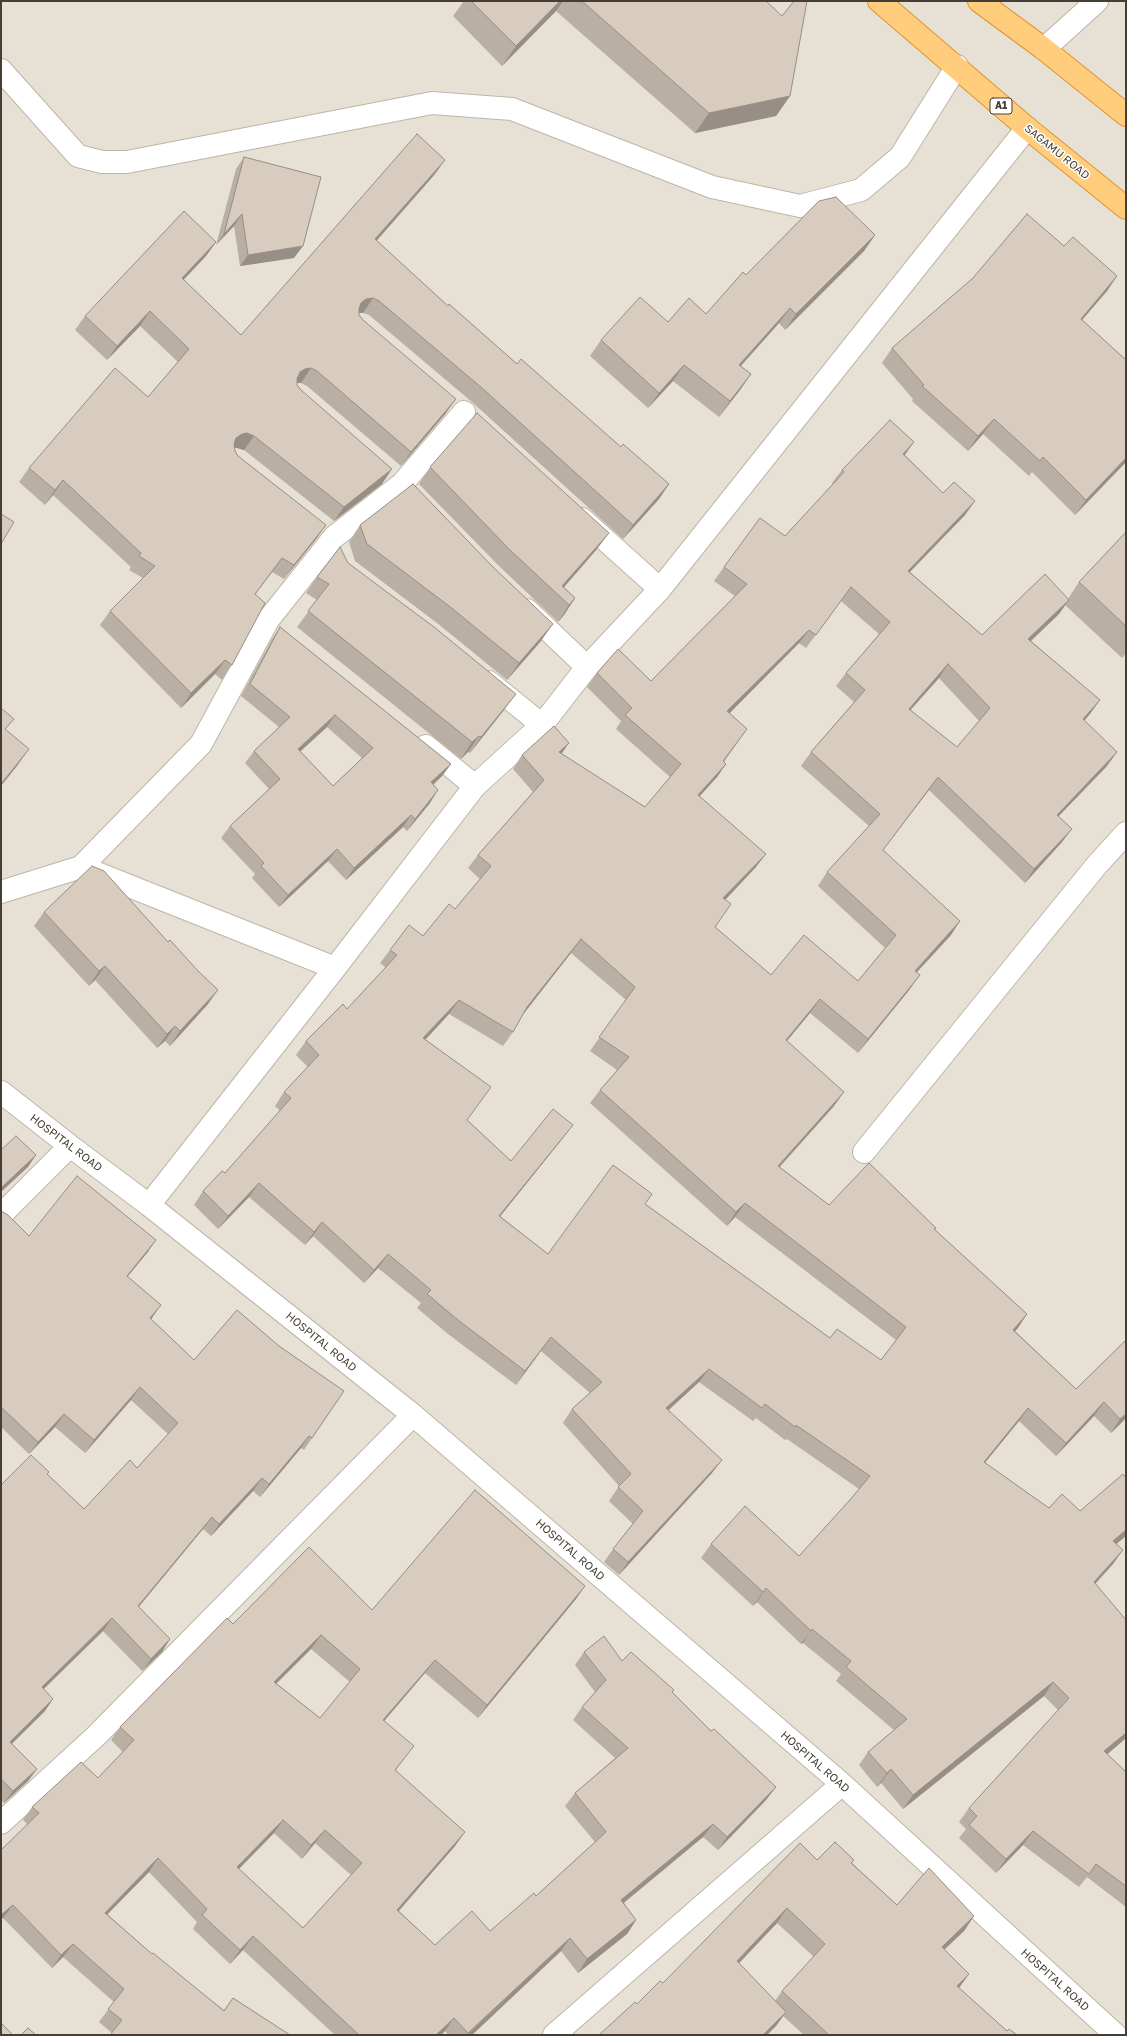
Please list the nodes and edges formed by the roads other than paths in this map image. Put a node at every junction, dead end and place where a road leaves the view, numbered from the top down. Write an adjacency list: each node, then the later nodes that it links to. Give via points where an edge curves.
1 (879, 1): 5 (highway, SAGAMU ROAD / A1)
2 (979, 1): 4 (highway)
3 (1097, 1): 4 (street)
4 (1044, 50): 7 (highway)
5 (957, 66): 6 (street, via 900,157 861,190 800,206 712,187 512,109 432,103 127,162 102,162 78,156); 8 (highway, SAGAMU ROAD / A1)
6 (1, 70)
7 (1126, 115)
8 (1027, 128): 9 (highway, SAGAMU ROAD / A1); 18 (street)
9 (1126, 208)
10 (446, 397): 12 (street, via 470,418)
11 (384, 468): 12 (street)
12 (402, 484): 13 (street); 16 (street)
13 (418, 501)
14 (565, 503): 18 (street)
15 (316, 523): 16 (street)
16 (334, 537): 17 (street); 20 (street)
17 (342, 562)
18 (660, 589): 23 (street)
19 (512, 596): 23 (street)
20 (268, 620): 21 (street); 28 (street, via 200,744)
21 (287, 634)
22 (471, 667): 24 (street)
23 (587, 667): 24 (street)
24 (542, 726): 26 (street)
25 (408, 732): 26 (street)
26 (475, 786): 30 (street)
27 (1126, 833): 33 (street, via 1096,866)
28 (81, 867): 29 (street); 30 (street)
29 (1, 892)
30 (335, 968): 34 (street)
31 (1, 1092): 32 (street, HOSPITAL ROAD)
32 (70, 1146): 34 (street, HOSPITAL ROAD); 35 (street)
33 (864, 1152)
34 (149, 1205): 36 (street, HOSPITAL ROAD)
35 (1, 1215)
36 (413, 1415): 37 (street, HOSPITAL ROAD); 38 (street, via 96,1736)
37 (842, 1784): 39 (street); 40 (street, HOSPITAL ROAD)
38 (1, 1823)
39 (554, 2035)
40 (1116, 2035)

